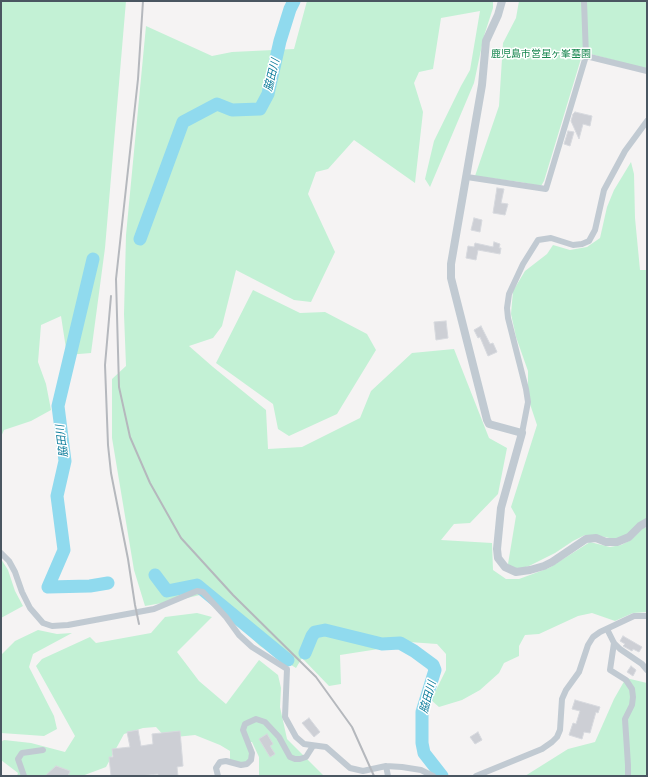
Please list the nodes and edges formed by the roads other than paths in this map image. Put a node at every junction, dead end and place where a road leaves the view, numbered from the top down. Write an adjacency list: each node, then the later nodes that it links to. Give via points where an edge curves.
1 (502, 1): 6 (street, via 486,41 482,85)
2 (584, 1): 3 (street)
3 (586, 56): 4 (street); 6 (street, via 546,189)
4 (647, 71)
5 (647, 121): 7 (street, via 625,151 604,190 595,230 589,241 573,245 551,238 538,240 509,294 508,318 528,402)
6 (467, 178): 7 (street, via 451,264 451,278 487,420 489,424)
7 (522, 433): 8 (street, via 501,508 497,549 498,558 505,567 516,572 544,566 586,539 617,542 629,537)
8 (647, 522)
9 (1, 553): 14 (street, via 15,572 30,608 43,623 52,626 154,609 197,591 203,592 252,647 287,669 285,717 296,737 304,744)
10 (647, 616): 11 (street, via 634,616)
11 (606, 629): 12 (street); 21 (street, via 593,637 579,672 566,690 562,699 562,719 557,737 542,749)
12 (614, 643): 13 (street); 22 (street, via 610,670 626,680 632,689 633,697 625,719)
13 (647, 670)
14 (313, 746): 16 (street, via 326,747 350,768 363,771); 18 (street, via 306,757 300,760 290,757 279,737 265,722 256,719 244,724 243,730 252,754 251,760 241,765 220,762 216,768)
15 (42, 750): 17 (street, via 22,753 18,759)
16 (386, 766): 19 (street); 20 (street, via 421,770)
17 (24, 776)
18 (218, 776)
19 (388, 776)
20 (433, 776)
21 (476, 776)
22 (628, 776)

